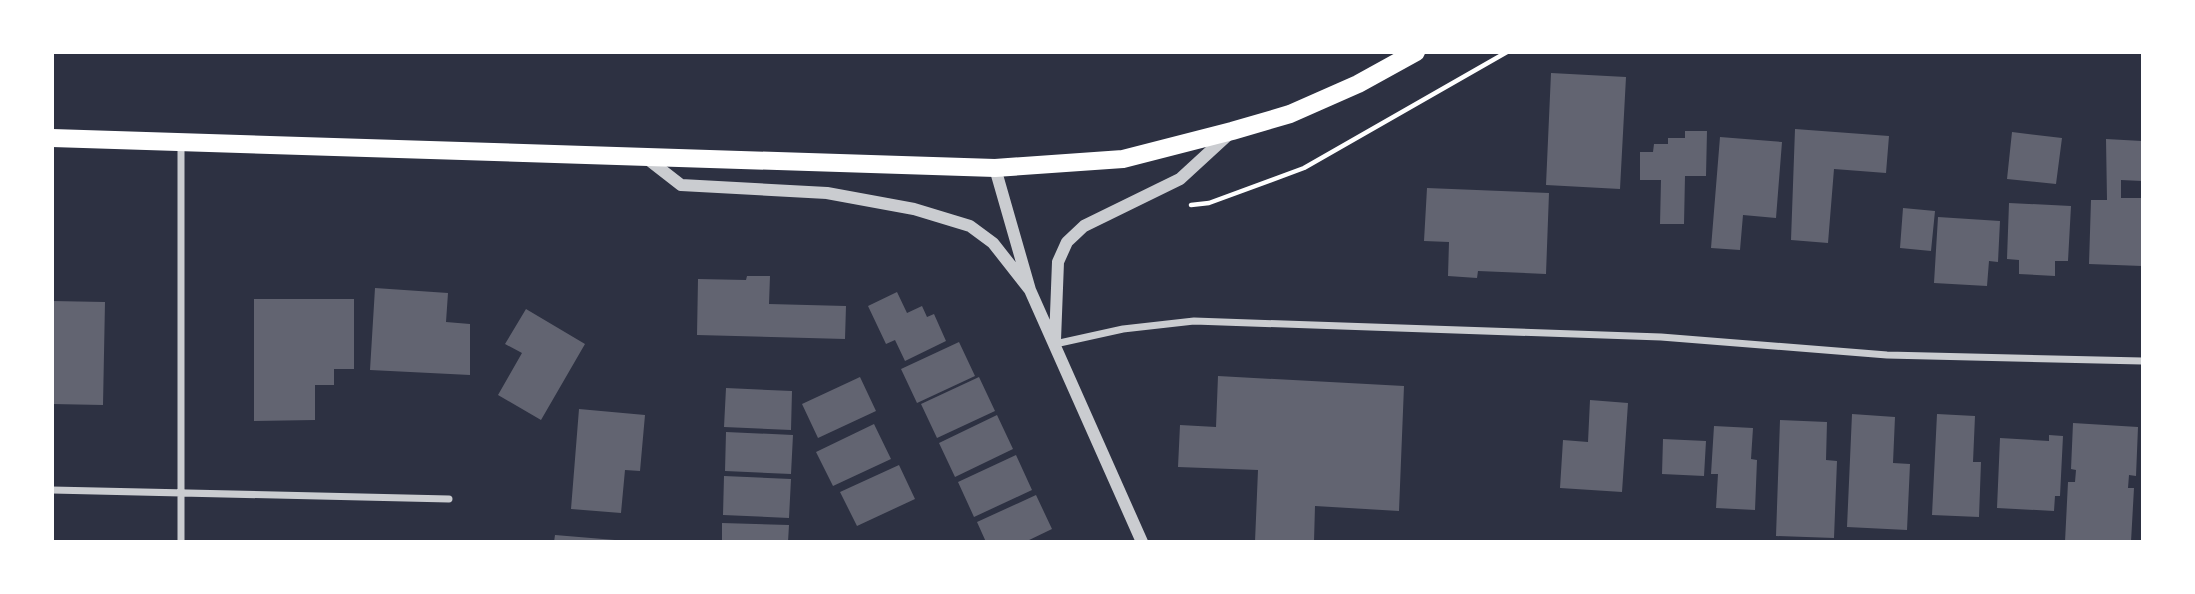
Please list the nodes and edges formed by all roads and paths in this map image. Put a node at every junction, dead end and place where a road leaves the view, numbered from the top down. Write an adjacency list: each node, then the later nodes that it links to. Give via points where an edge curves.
1 (1416, 52): 3 (main road, via 1290,114)
2 (1507, 52): 8 (path, via 1304,168 1209,202)
3 (1232, 131): 7 (main road, via 1124,159); 10 (street, via 1180,178 1084,226 1068,242 1058,262)
4 (52, 138): 5 (main road)
5 (181, 142): 6 (main road); 13 (street)
6 (645, 157): 7 (main road); 9 (street, via 681,185 827,193 914,209 970,226 993,243)
7 (995, 168): 9 (street)
8 (1188, 205)
9 (1030, 290): 10 (street)
10 (1055, 344): 11 (street, via 1123,329 1194,321 1661,337 1887,355); 16 (street)
11 (2143, 361)
12 (52, 491): 13 (street)
13 (182, 494): 14 (street); 15 (street)
14 (449, 499)
15 (181, 541)
16 (1142, 541)

